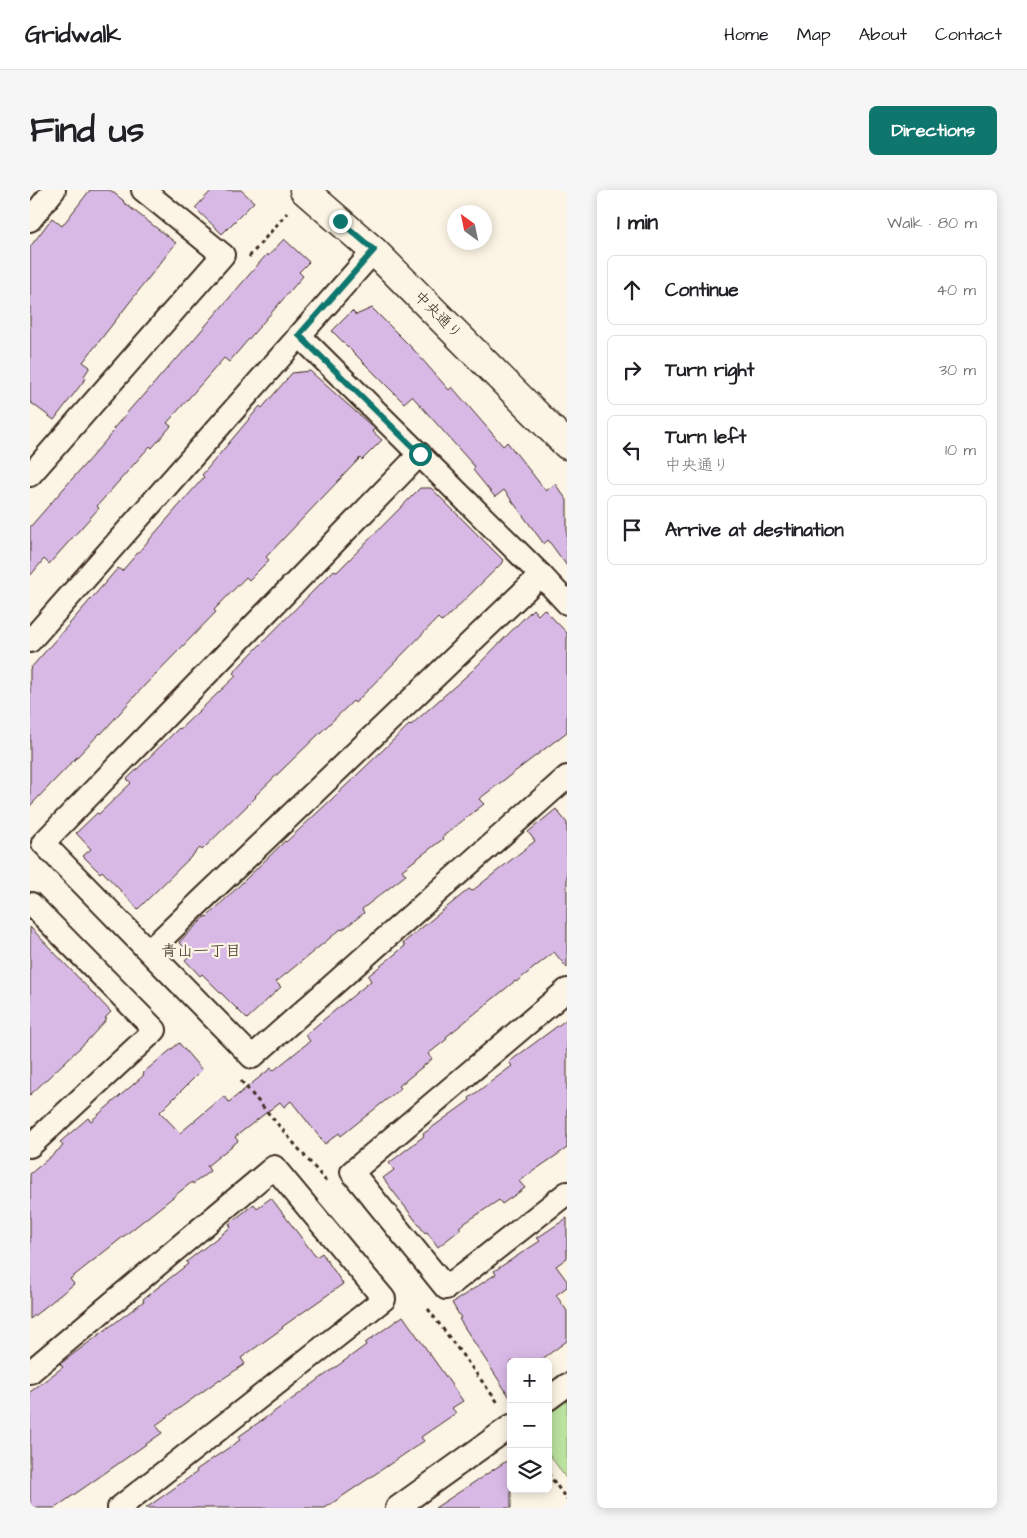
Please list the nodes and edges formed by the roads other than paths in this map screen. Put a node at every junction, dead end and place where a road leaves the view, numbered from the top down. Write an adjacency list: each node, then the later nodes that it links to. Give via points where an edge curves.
1 (54, 190): 4 (street)
2 (143, 190): 9 (street, via 224,255)
3 (304, 190): 5 (street, 中央通り)
4 (30, 220)
5 (374, 250): 6 (street); 7 (street, 中央通り)
6 (299, 335): 8 (street); 12 (street)
7 (567, 446)
8 (420, 454): 10 (street); 15 (street, via 43,843)
9 (30, 475)
10 (541, 575): 11 (street); 15 (street)
11 (567, 603)
12 (30, 641)
13 (567, 777): 15 (street, via 252,1057)
14 (30, 906): 17 (street, via 155,1030)
15 (149, 951)
16 (567, 990): 18 (street, via 352,1172 446,1288)
17 (30, 1146)
18 (567, 1194)
19 (30, 1372): 23 (street, via 274,1167 384,1299)
20 (567, 1385): 21 (street)
21 (552, 1396)
22 (507, 1429): 24 (street)
23 (118, 1508)
24 (397, 1508)

